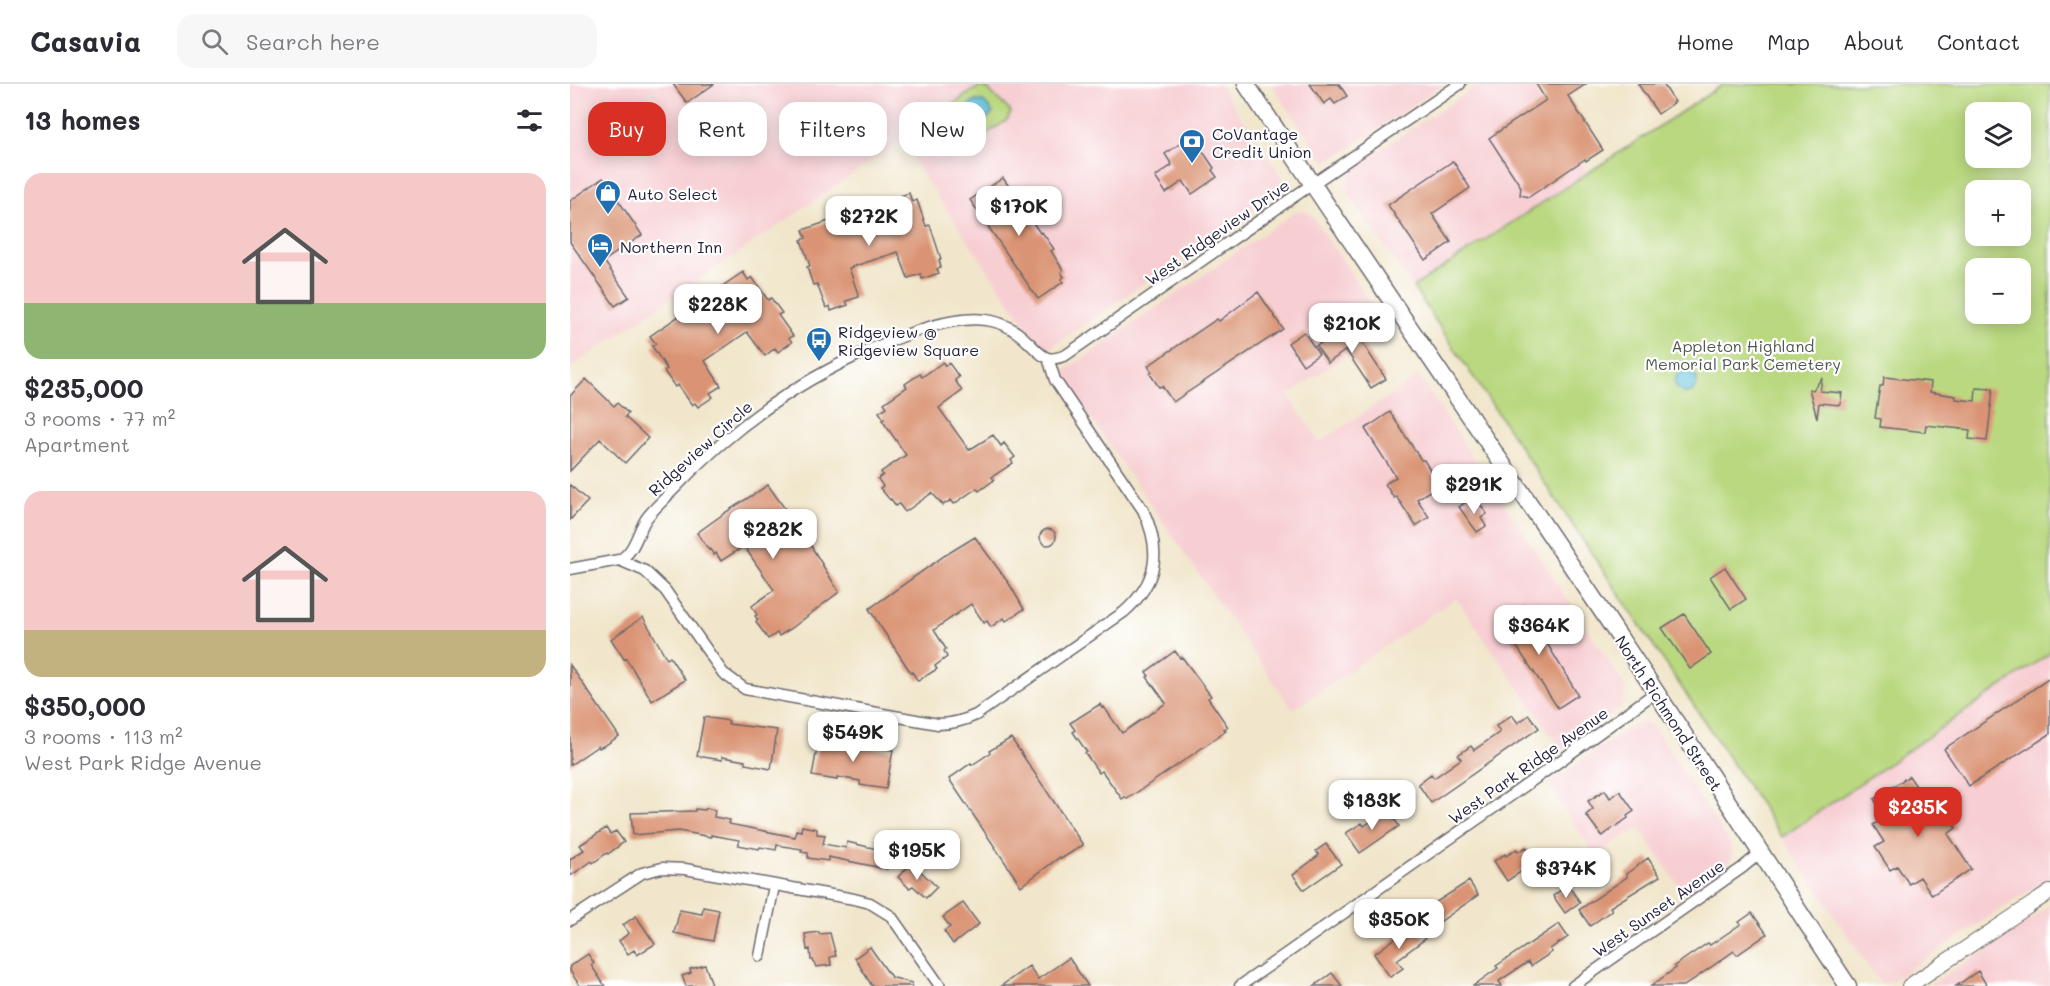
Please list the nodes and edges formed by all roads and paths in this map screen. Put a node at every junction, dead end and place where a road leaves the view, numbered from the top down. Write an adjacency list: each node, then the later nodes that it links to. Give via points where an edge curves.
1 (1246, 84): 3 (main road, North Richmond Street)
2 (1460, 84): 3 (street, West Ridgeview Drive)
3 (1312, 184): 4 (street, West Ridgeview Drive, via 1072,352); 7 (main road, North Richmond Street)
4 (1048, 358): 5 (street, Ridgeview Circle, via 1006,325 967,319 906,336 835,366 772,404 720,446 650,514 629,553); 5 (street, via 1055,380 1143,510 1152,528 1155,560 1147,586 1128,608 966,720 930,723 745,689 714,663 659,582)
5 (619, 560): 6 (street)
6 (570, 569)
7 (1656, 692): 8 (main road, North Richmond Street); 14 (street, West Park Ridge Avenue)
8 (1760, 854): 15 (street, West Sunset Avenue); 16 (main road, North Richmond Street)
9 (774, 886): 11 (street, via 662,868 642,873); 12 (street); 13 (street, via 854,899 881,909 899,926)
10 (2050, 892): 17 (street)
11 (570, 920)
12 (760, 956)
13 (940, 986)
14 (1240, 986)
15 (1573, 986)
16 (1848, 986)
17 (1909, 986)

